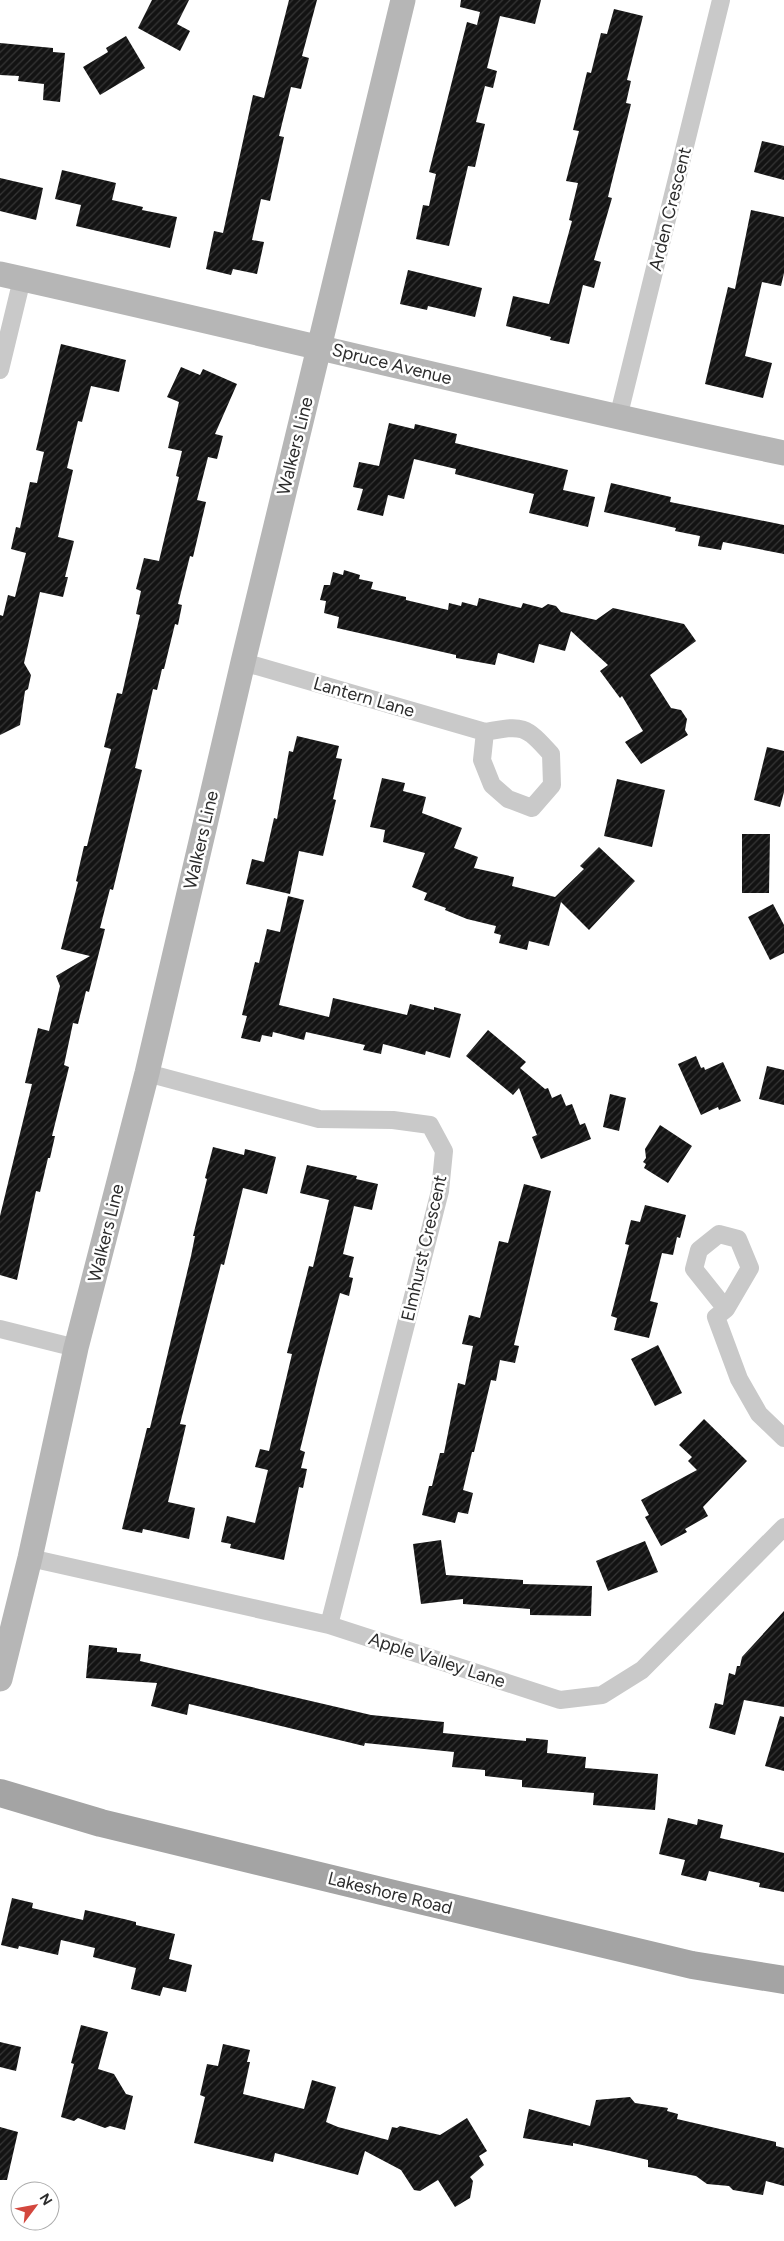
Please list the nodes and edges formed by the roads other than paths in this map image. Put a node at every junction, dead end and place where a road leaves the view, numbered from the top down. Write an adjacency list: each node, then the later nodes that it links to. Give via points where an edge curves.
1 (403, 0): 4 (main road, Walkers Line)
2 (721, 0): 6 (street, Arden Crescent)
3 (11, 276): 4 (main road, Spruce Avenue); 5 (street)
4 (320, 347): 6 (main road, Spruce Avenue); 8 (main road, Walkers Line)
5 (0, 370)
6 (618, 418): 7 (main road, Spruce Avenue)
7 (784, 453)
8 (243, 662): 9 (street, Lantern Lane); 10 (main road, Walkers Line)
9 (485, 732): 9 (street, Lantern Lane, via 482,760 492,786 508,799 532,808 552,785 551,754 533,733 514,727)
10 (147, 1073): 13 (main road, Walkers Line); 17 (street, Elmhurst Crescent, via 319,1119 393,1120 430,1126 444,1151 440,1191)
11 (726, 1309): 14 (street, via 716,1316 739,1379 759,1414)
12 (0, 1329): 13 (street)
13 (76, 1348): 16 (main road, Walkers Line)
14 (784, 1438)
15 (784, 1527): 17 (street, Apple Valley Lane, via 642,1670 602,1695 560,1700)
16 (30, 1558): 17 (street, Apple Valley Lane); 18 (main road, Walkers Line)
17 (329, 1625)
18 (0, 1679)
19 (0, 1793): 20 (main road, Lakeshore Road, via 101,1823 394,1894 692,1965)
20 (784, 1980)

